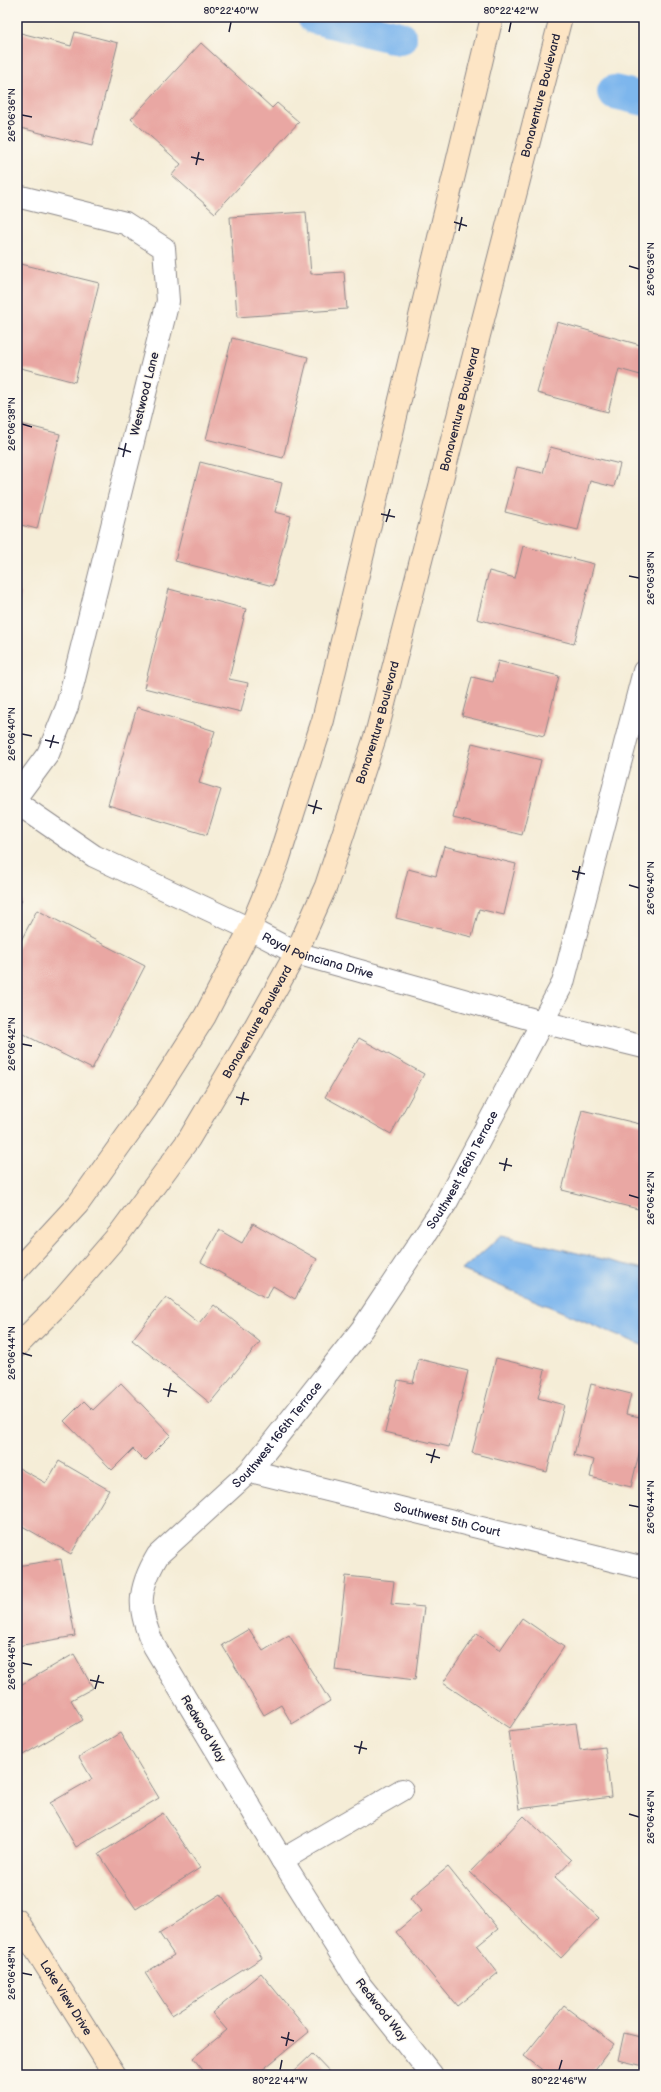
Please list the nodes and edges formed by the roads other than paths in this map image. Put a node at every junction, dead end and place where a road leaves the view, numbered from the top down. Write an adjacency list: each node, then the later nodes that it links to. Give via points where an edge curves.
1 (492, 17): 7 (main road, via 323,720 278,861)
2 (561, 17): 8 (main road, Bonaventure Boulevard, via 377,731 326,886)
3 (17, 196): 5 (street, Westwood Lane, via 125,223 164,248 168,300 67,707 48,754)
4 (644, 670): 9 (street, Southwest 166th Terrace, via 563,983)
5 (17, 796)
6 (17, 803): 7 (street, Royal Poinciana Drive, via 94,856)
7 (250, 928): 8 (street, Royal Poinciana Drive); 11 (main road, via 205,1016 146,1109 78,1204)
8 (296, 953): 9 (street, Royal Poinciana Drive); 12 (main road, Bonaventure Boulevard, via 247,1042 188,1139 119,1234 56,1307)
9 (542, 1022): 10 (street, Royal Poinciana Drive); 13 (street, Southwest 166th Terrace, via 446,1203 362,1329)
10 (644, 1047)
11 (17, 1270)
12 (17, 1346)
13 (250, 1471): 14 (street, Southwest 5th Court); 15 (street, Southwest 166th Terrace, via 158,1556 149,1571)
14 (644, 1568)
15 (142, 1593): 17 (street, Redwood Way, via 140,1608 154,1646)
16 (402, 1790): 17 (street)
17 (282, 1860): 20 (street, Redwood Way, via 361,1986)
18 (17, 1920): 19 (main road, Lake View Drive)
19 (115, 2075)
20 (432, 2075)

